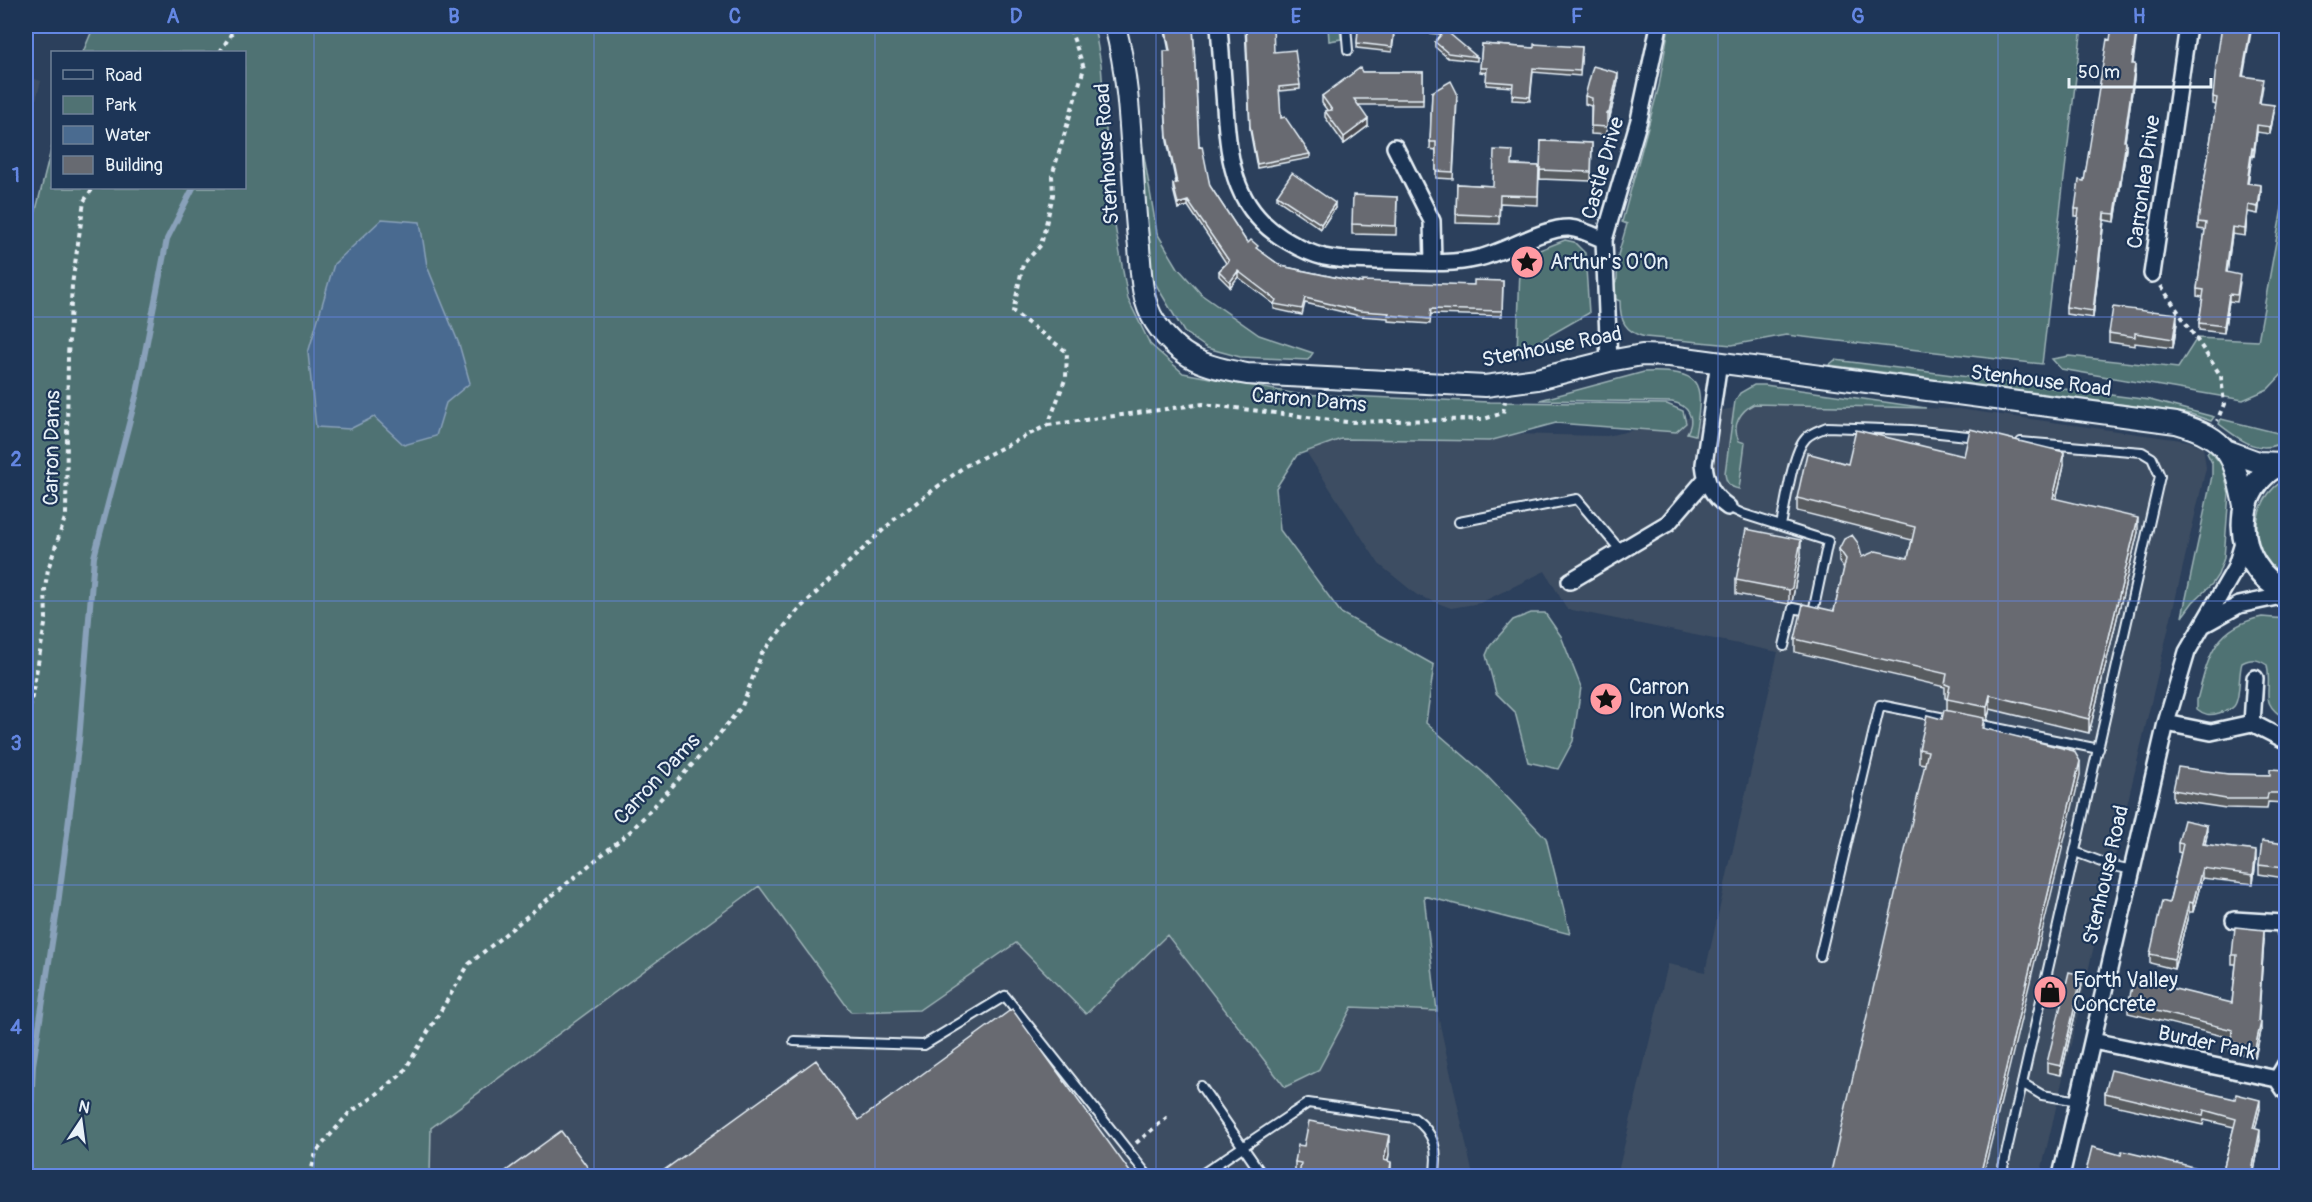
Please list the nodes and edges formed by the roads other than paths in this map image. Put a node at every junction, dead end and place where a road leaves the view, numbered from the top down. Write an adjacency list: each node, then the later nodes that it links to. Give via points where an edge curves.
1 (1115, 26): 11 (street, Stenhouse Road, via 1123,56 1144,293 1154,321 1187,356 1212,368 1247,374 1485,386 1537,379)
2 (1219, 26): 9 (street, via 1231,166 1250,209 1266,227 1305,251 1325,257)
3 (1346, 26): 6 (lane)
4 (1659, 26): 8 (street, Castle Drive, via 1639,120)
5 (2188, 26): 10 (street, Carronlea Drive)
6 (1348, 50)
7 (1395, 147): 9 (street, via 1432,221)
8 (1604, 240): 9 (street, via 1567,228 1479,258); 11 (street, Castle Drive)
9 (1433, 262)
10 (2152, 274)
11 (1609, 361): 12 (street, Stenhouse Road, via 1642,355)
12 (1719, 362): 15 (street, Stenhouse Road, via 2176,423 2210,435); 17 (street)
13 (1988, 438): 21 (lane, via 1827,427 1815,432 1798,451)
14 (2010, 441): 34 (lane, via 2142,452 2152,458 2160,476)
15 (2228, 451): 16 (street, Stenhouse Road, via 2258,462); 19 (street, Stenhouse Road, via 2236,467)
16 (2284, 462): 19 (main road, via 2265,474 2252,490)
17 (1705, 480): 18 (street, via 1712,493); 23 (street, via 1668,523)
18 (1728, 507): 21 (lane)
19 (2245, 510): 22 (main road)
20 (1459, 522): 23 (lane, via 1577,499)
21 (1781, 525): 27 (lane, via 1828,541 1813,612 1793,608)
22 (2244, 540): 25 (main road, via 2256,568); 26 (street, Stenhouse Road, via 2235,569)
23 (1621, 551): 24 (street)
24 (1570, 581)
25 (2286, 593): 26 (street, Stenhouse Road, via 2238,605)
26 (2203, 625): 31 (street, Stenhouse Road, via 2187,652)
27 (1784, 646)
28 (2255, 678): 32 (street)
29 (1960, 721): 39 (lane, via 1880,705)
30 (1972, 723): 34 (lane)
31 (2166, 723): 32 (street, via 2211,732); 36 (street, Stenhouse Road)
32 (2252, 723): 33 (street)
33 (2283, 740)
34 (2099, 749): 35 (lane)
35 (2075, 852): 36 (lane); 43 (lane)
36 (2132, 870): 41 (street, Stenhouse Road)
37 (2234, 920): 38 (street)
38 (2285, 924)
39 (1820, 956)
40 (794, 1041): 48 (lane, via 924,1045 1005,996)
41 (2093, 1041): 44 (street, Burder Park); 46 (street, Stenhouse Road)
42 (2286, 1064): 44 (street, Burder Park)
43 (2022, 1083): 46 (lane, via 2042,1095); 52 (lane)
44 (2282, 1085)
45 (1201, 1086): 47 (lane)
46 (2079, 1101): 53 (street, Stenhouse Road)
47 (1244, 1147): 49 (lane); 50 (lane); 51 (lane, via 1308,1103 1403,1116 1414,1118 1434,1138)
48 (1148, 1176)
49 (1199, 1176)
50 (1263, 1176)
51 (1434, 1176)
52 (2001, 1176)
53 (2061, 1176)

